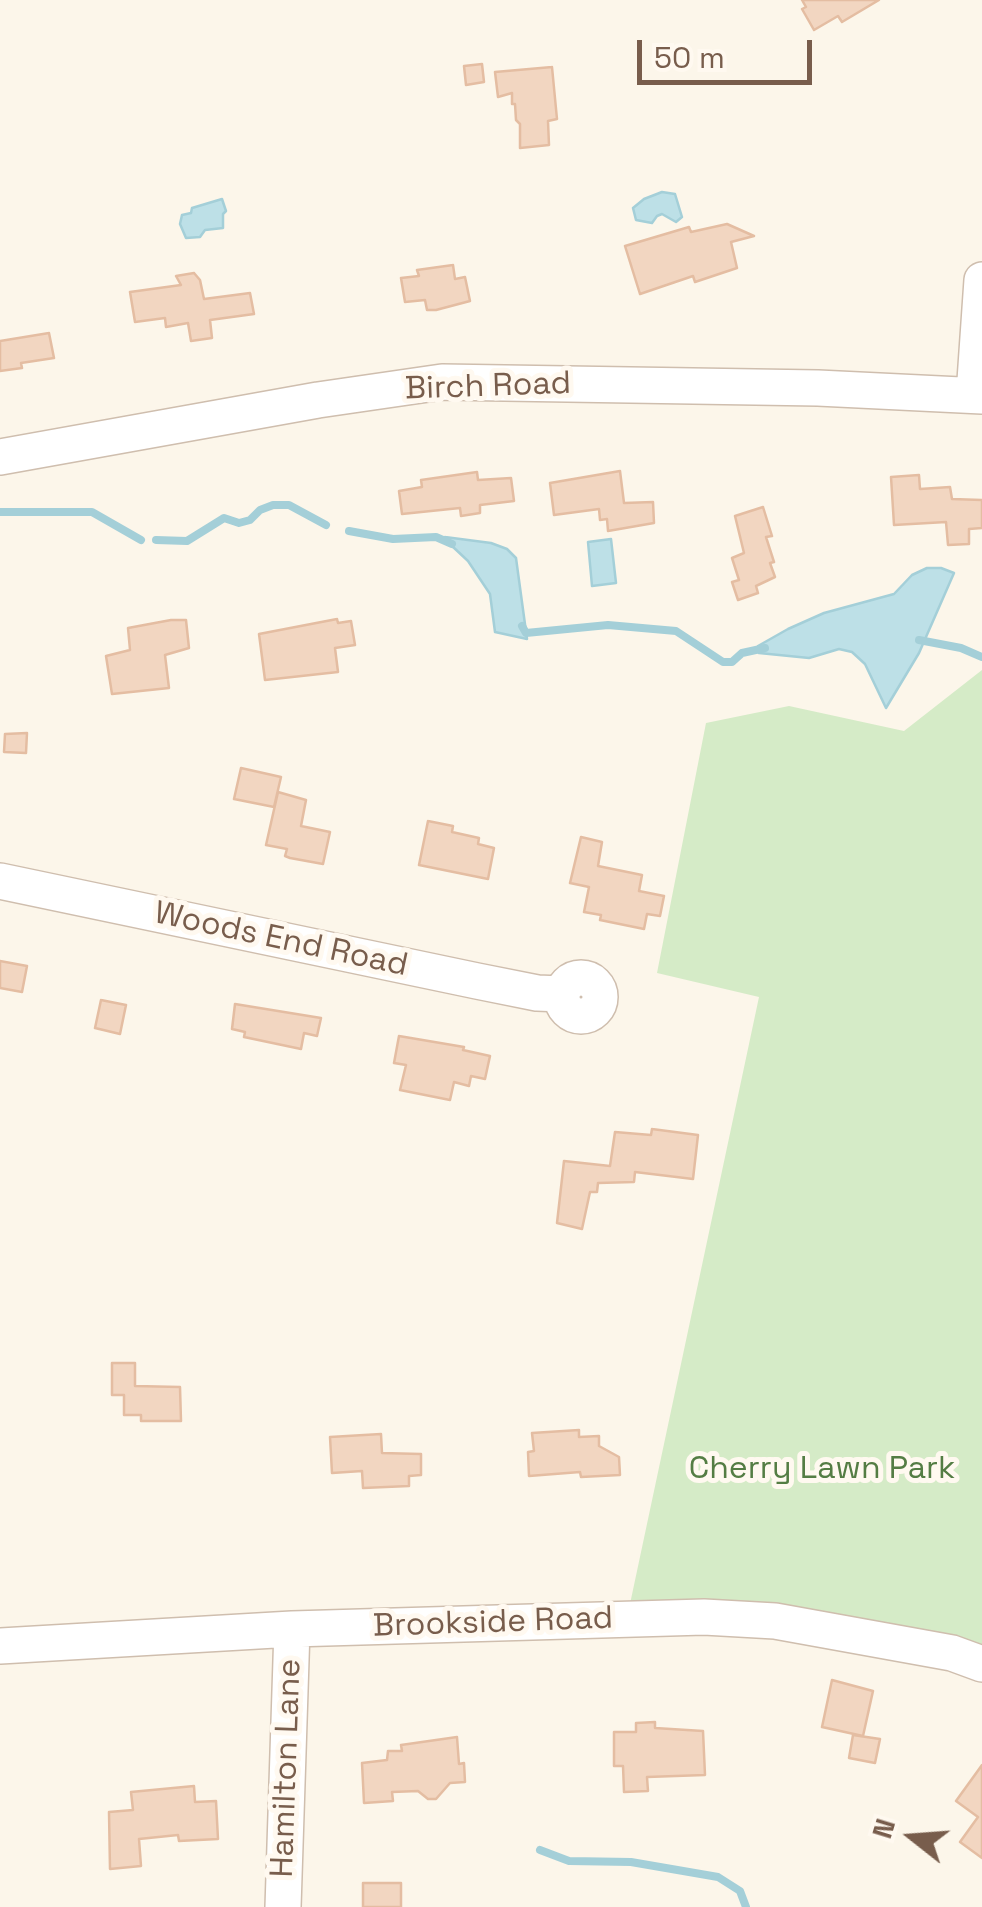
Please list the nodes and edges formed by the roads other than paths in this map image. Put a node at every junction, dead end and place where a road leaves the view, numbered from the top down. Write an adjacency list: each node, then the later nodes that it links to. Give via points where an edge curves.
1 (982, 280): 2 (street)
2 (978, 395): 3 (street, Birch Road, via 442,382)
3 (0, 457)
4 (0, 881): 5 (street, Woods End Road)
5 (562, 994)
6 (292, 1629): 7 (street, Brookside Road); 8 (street, Brookside Road, via 704,1617 775,1622); 9 (street, Hamilton Lane)
7 (0, 1646)
8 (982, 1664)
9 (283, 1907)

